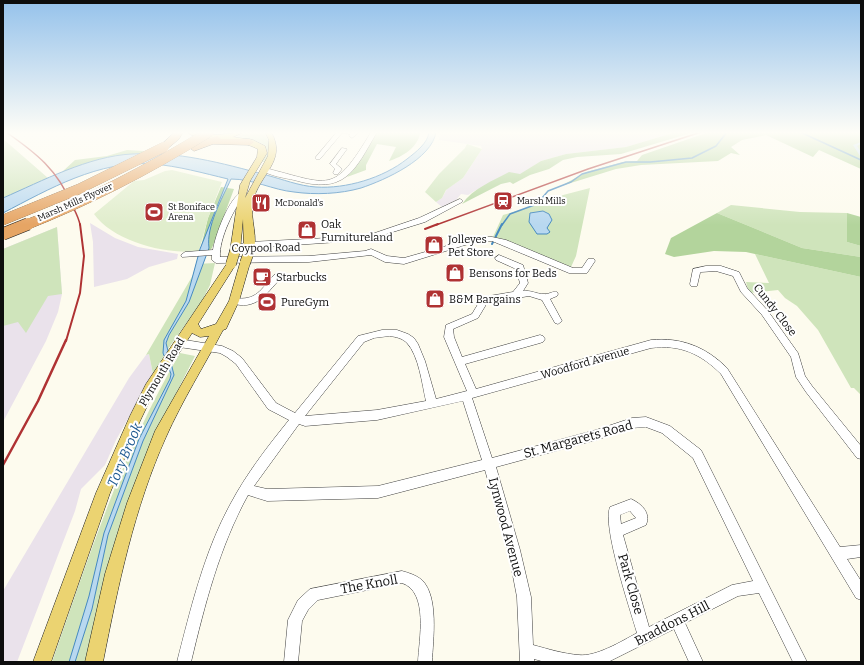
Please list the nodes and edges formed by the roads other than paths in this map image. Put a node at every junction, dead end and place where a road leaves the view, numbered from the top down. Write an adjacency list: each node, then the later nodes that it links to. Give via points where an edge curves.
1 (132, 163): 13 (highway, bridge, via 94,182)
2 (143, 163): 14 (highway, Marsh Mills Flyover, via 116,178)
3 (155, 163): 15 (highway, Marsh Mills Flyover, bridge, via 109,187)
4 (165, 163): 16 (highway, via 49,220)
5 (257, 163): 11 (main road, Plymouth Road, via 244,184)
6 (267, 163): 9 (main road)
7 (334, 163): 10 (street, via 339,169)
8 (352, 163): 9 (street, via 342,177 334,182 321,184)
9 (263, 171): 18 (main road, via 248,201)
10 (336, 173)
11 (242, 194): 19 (main road, Plymouth Road); 22 (street, Coypool Road, via 233,204)
12 (460, 201): 17 (street, Coypool Road, via 422,220)
13 (3, 220)
14 (3, 228)
15 (3, 234)
16 (3, 238)
17 (367, 238): 18 (street, Coypool Road); 20 (street, via 372,242)
18 (249, 248): 19 (street, Coypool Road, via 243,246); 30 (main road, bridge)
19 (235, 251): 32 (main road, Plymouth Road, bridge, via 231,264)
20 (371, 252): 22 (street, Coypool Road, via 309,259); 24 (street, via 385,259 404,262 478,239 494,240 572,271 584,271)
21 (185, 254): 22 (street)
22 (214, 255)
23 (499, 258): 27 (street, via 520,267 524,283)
24 (591, 261)
25 (277, 277): 30 (street, via 255,301)
26 (694, 284): 41 (street, Cundy Close, via 698,267 721,268 736,274 744,290 765,313 795,356 801,377 809,389)
27 (516, 294): 29 (street, via 529,293); 37 (street, Lynwood Avenue, via 484,301 475,316 449,328 449,337)
28 (554, 294): 29 (street)
29 (545, 298): 31 (street)
30 (234, 301): 33 (main road)
31 (558, 321)
32 (192, 323): 33 (main road, via 195,330 200,333 214,331); 35 (main road, Plymouth Road)
33 (222, 326): 36 (main road)
34 (540, 339): 37 (street)
35 (179, 343): 36 (street, Woodford Avenue); 52 (main road, Plymouth Road, via 150,388 115,462)
36 (210, 348): 40 (street, Woodford Avenue, via 230,354 239,361 272,406); 53 (main road, via 160,435 134,503 113,574)
37 (460, 362): 38 (street, Lynwood Avenue)
38 (469, 395): 39 (street, Woodford Avenue); 42 (street, Lynwood Avenue); 46 (street, Woodford Avenue, via 651,344 674,342 697,350 724,371)
39 (432, 404): 40 (street, Woodford Avenue, via 344,419); 40 (street, via 414,345 398,334 373,334 361,339)
40 (297, 419): 43 (street)
41 (861, 454)
42 (488, 464): 43 (street, St. Margarets Road, via 378,492 267,494); 47 (street, St. Margarets Road, via 632,423 646,422 666,429 697,454); 51 (street, Lynwood Avenue, via 514,550 524,597)
43 (246, 488): 54 (street, via 207,579)
44 (616, 532): 50 (street, Park Close)
45 (861, 551): 46 (street)
46 (837, 554): 48 (street, Woodford Avenue)
47 (761, 586): 49 (street, Braddons Hill, via 737,590); 60 (street, St. Margarets Road)
48 (861, 593)
49 (677, 620): 50 (street, Braddons Hill); 59 (street)
50 (645, 636): 58 (street, Braddons Hill, via 608,655)
51 (527, 657): 57 (street)
52 (42, 662)
53 (94, 662)
54 (184, 662)
55 (292, 662): 56 (street, The Knoll, via 295,620 303,605 315,594 402,577 413,580 426,599)
56 (425, 662)
57 (578, 662)
58 (583, 662)
59 (696, 662)
60 (800, 662)

